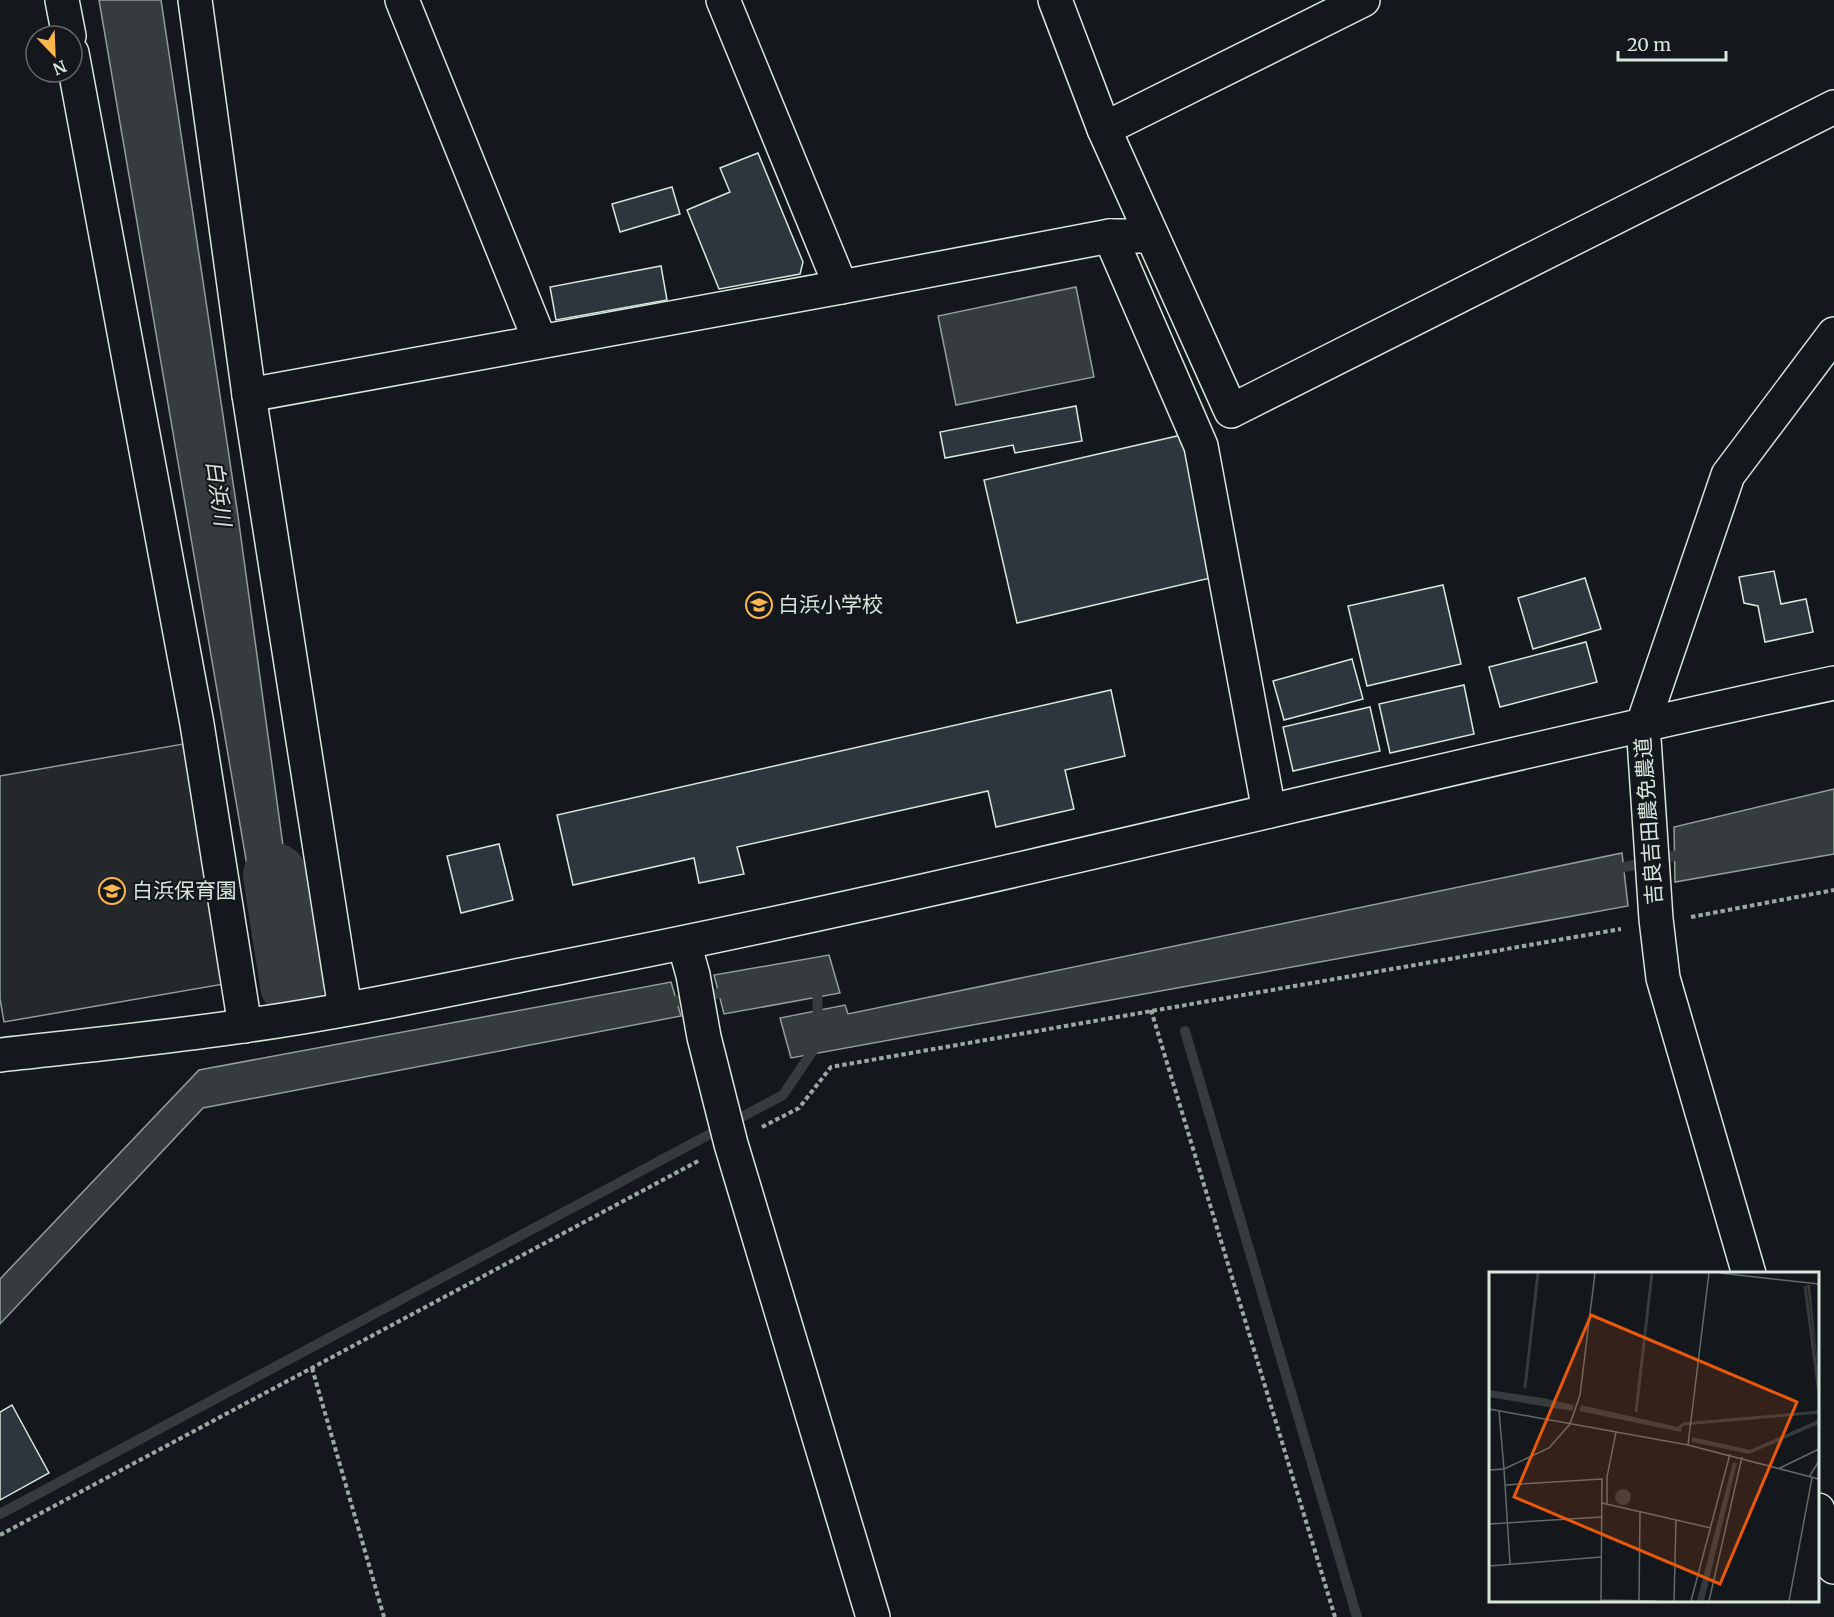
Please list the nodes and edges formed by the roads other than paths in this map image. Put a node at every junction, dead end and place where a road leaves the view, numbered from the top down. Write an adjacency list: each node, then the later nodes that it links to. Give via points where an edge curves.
1 (62, 0): 7 (street)
2 (195, 0): 16 (street)
3 (402, 0): 15 (street)
4 (723, 0): 13 (street)
5 (1055, 0): 10 (street)
6 (1363, 0): 10 (street)
7 (67, 24)
8 (78, 84): 22 (street, via 197,724)
9 (1834, 107): 12 (street, via 1231,411)
10 (1104, 129): 12 (street)
11 (1110, 236): 12 (street); 13 (street); 19 (street, via 1201,446)
12 (1152, 236)
13 (841, 287): 15 (street)
14 (1834, 334): 18 (street, 吉良吉田農免農道, via 1728,475)
15 (540, 341): 16 (street)
16 (249, 394): 21 (street)
17 (1834, 683): 18 (street)
18 (1643, 724): 19 (street); 24 (street, 吉良吉田農免農道, via 1663,978)
19 (1269, 811): 20 (street)
20 (684, 943): 21 (street); 27 (street, via 730,1142)
21 (345, 1009): 22 (street)
22 (245, 1026): 23 (street)
23 (0, 1055)
24 (1748, 1272)
25 (1819, 1514): 26 (street)
26 (1834, 1567)
27 (873, 1617)

